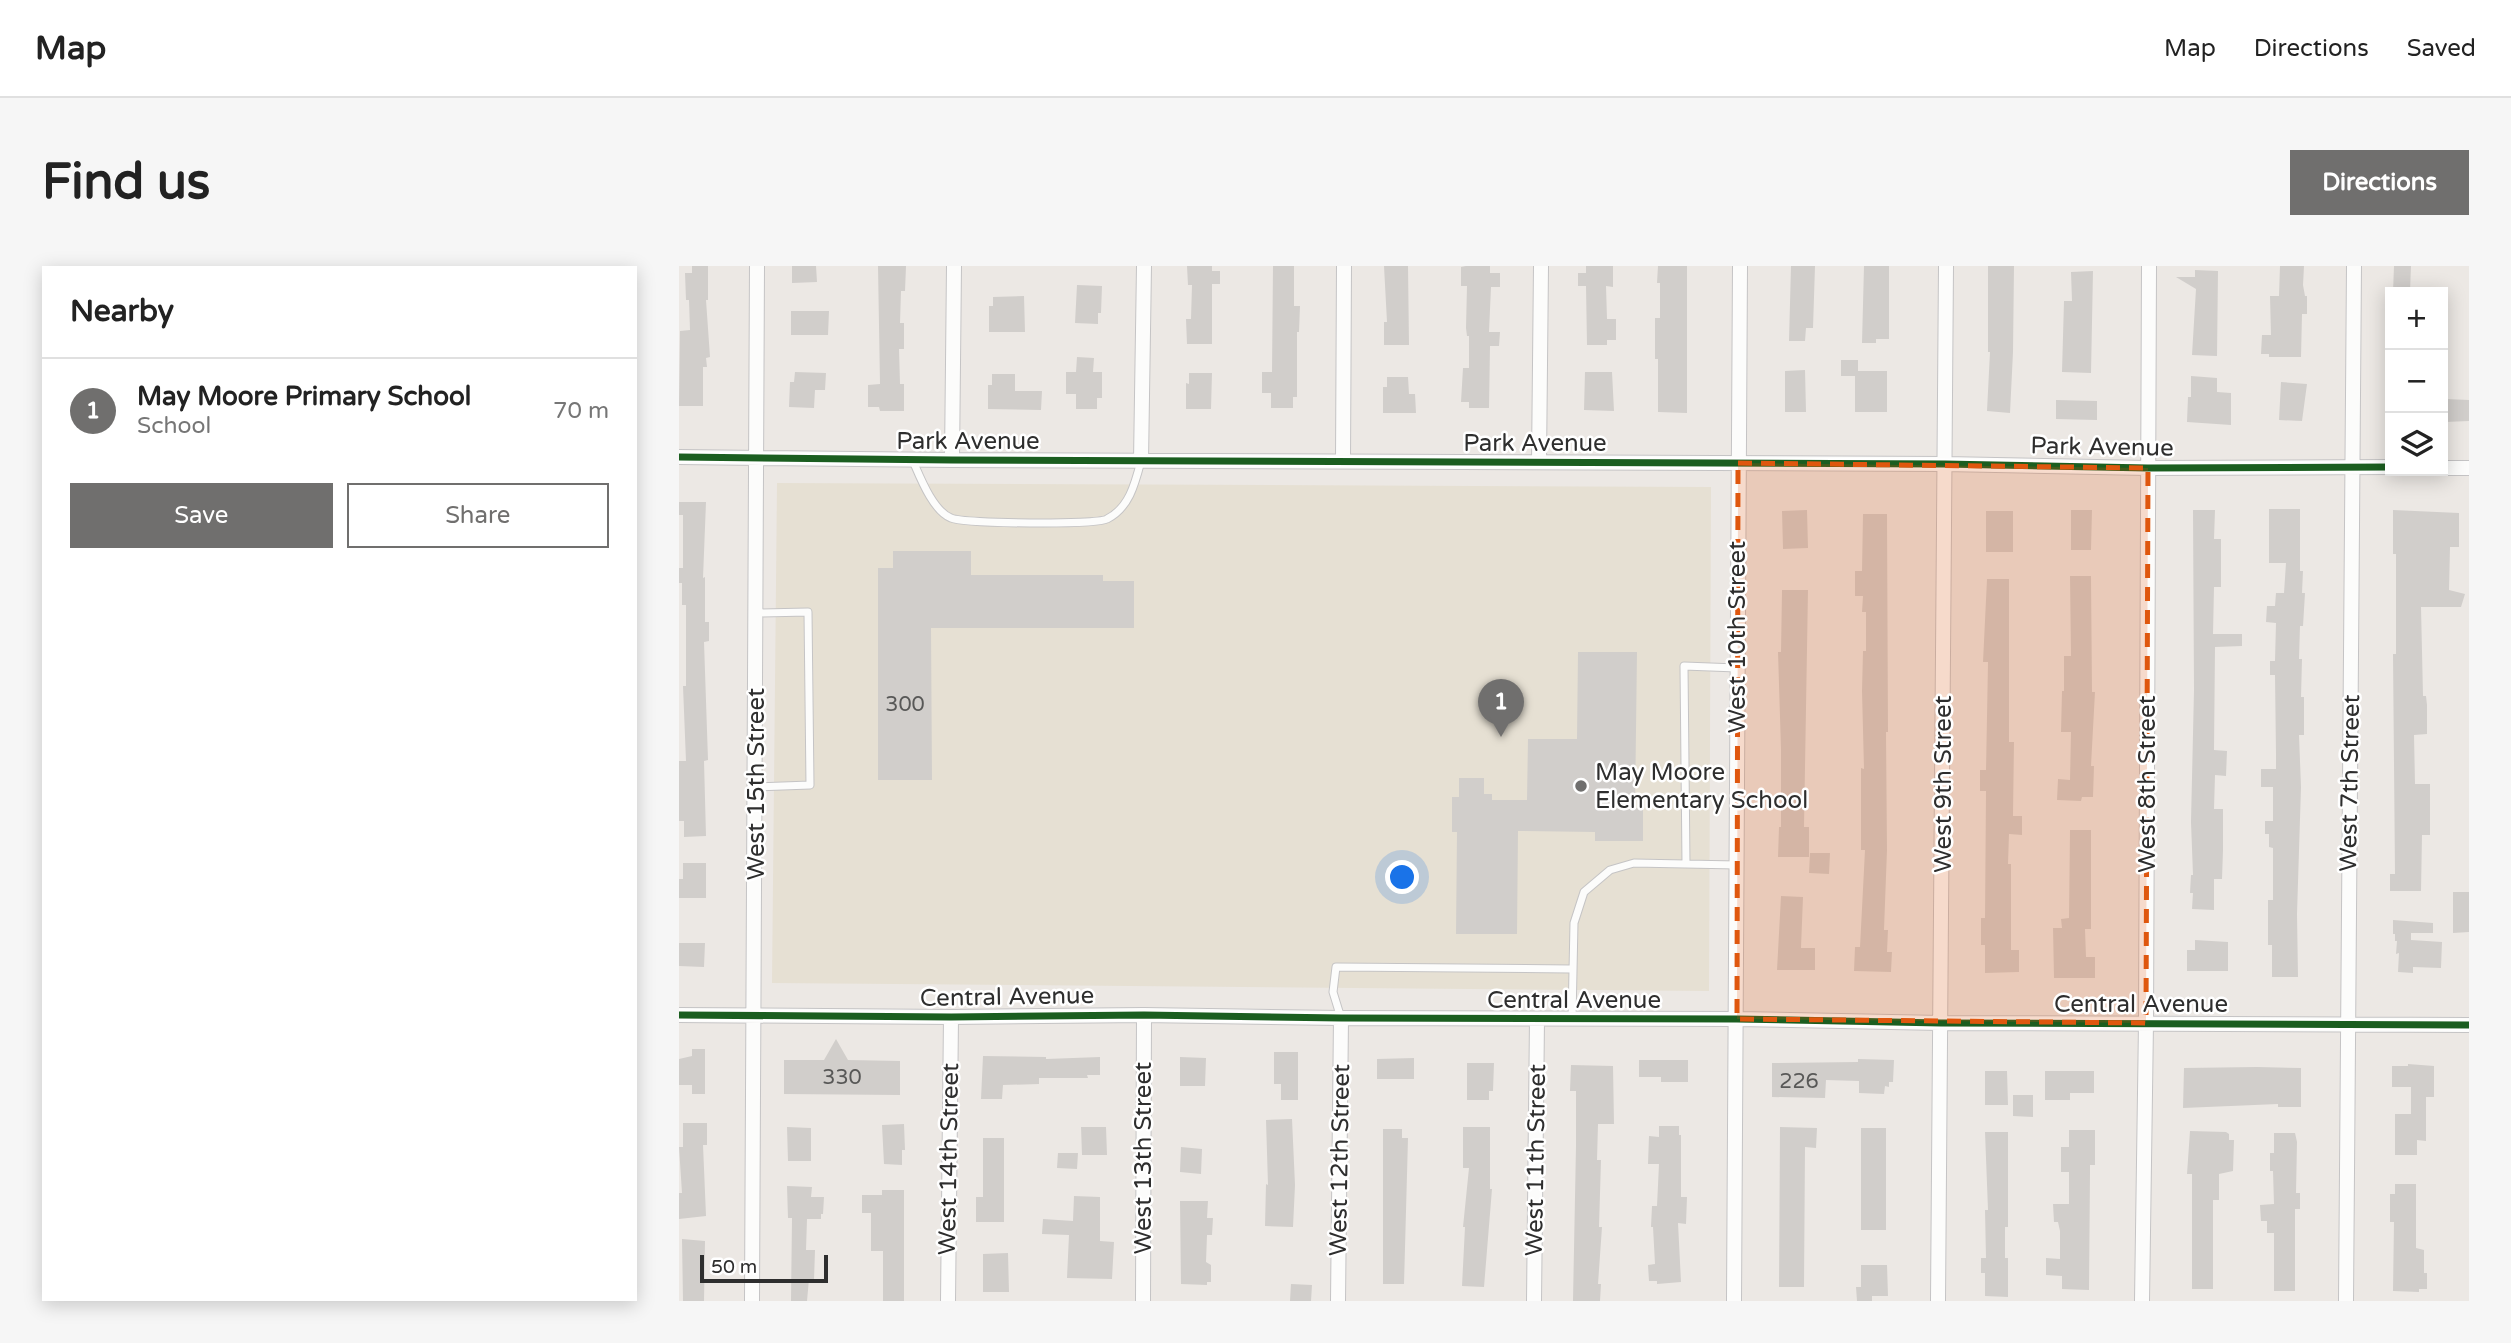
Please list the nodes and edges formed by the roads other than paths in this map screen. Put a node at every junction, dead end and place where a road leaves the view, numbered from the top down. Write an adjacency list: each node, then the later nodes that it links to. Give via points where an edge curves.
1 (757, 266): 11 (street, West 15th Street)
2 (954, 266): 13 (street)
3 (1144, 266): 14 (street)
4 (1344, 266): 15 (street)
5 (1541, 266): 16 (street)
6 (1740, 266): 17 (street, West 10th Street)
7 (1946, 266): 18 (street, West 9th Street)
8 (2149, 266): 21 (street, West 8th Street)
9 (2354, 266): 19 (street, West 7th Street)
10 (679, 457): 11 (street, Park Avenue)
11 (757, 459): 12 (street, Park Avenue); 24 (street, West 15th Street)
12 (913, 460): 13 (street, Park Avenue); 14 (lane, via 929,496 950,518 987,523 1105,521 1123,506 1135,486)
13 (952, 460): 14 (street, Park Avenue)
14 (1141, 461): 15 (street, Park Avenue)
15 (1343, 461): 16 (street, Park Avenue)
16 (1539, 462): 17 (street, Park Avenue)
17 (1738, 463): 18 (street, Park Avenue); 25 (street, West 10th Street)
18 (1945, 464): 21 (street, Park Avenue); 38 (street, West 9th Street)
19 (2353, 466): 20 (street, Park Avenue); 21 (street, Park Avenue); 40 (street, West 7th Street)
20 (2385, 467)
21 (2148, 468): 39 (street, West 8th Street)
22 (2448, 468): 23 (street)
23 (2469, 468)
24 (756, 613): 26 (street, West 15th Street); 26 (lane, via 808,612 810,785)
25 (1737, 668): 27 (lane, via 1684,666); 28 (street, West 10th Street)
26 (755, 787): 32 (street, West 15th Street)
27 (1686, 864): 28 (lane); 29 (lane, via 1634,863 1610,870 1584,891 1574,923)
28 (1737, 865): 35 (street, West 10th Street)
29 (1571, 969): 34 (lane, via 1336,967 1333,992); 37 (lane)
30 (679, 1015): 32 (street, Central Avenue)
31 (1144, 1015): 33 (street, Central Avenue); 34 (street, Central Avenue); 44 (street, West 13th Street)
32 (755, 1016): 33 (street, Central Avenue); 42 (street, West 15th Street)
33 (951, 1017): 43 (street, West 14th Street)
34 (1341, 1018): 36 (street, Central Avenue); 45 (street, West 12th Street)
35 (1737, 1019): 37 (street, Central Avenue); 38 (street, Central Avenue); 47 (street, West 10th Street)
36 (1537, 1020): 37 (street, Central Avenue); 46 (street, West 11th Street)
37 (1572, 1020)
38 (1941, 1023): 39 (street, Central Avenue); 48 (street, West 9th Street)
39 (2146, 1023): 40 (street, Central Avenue); 49 (street, West 8th Street)
40 (2348, 1023): 41 (street, Central Avenue); 50 (street, West 7th Street)
41 (2469, 1025)
42 (752, 1301)
43 (948, 1301)
44 (1143, 1301)
45 (1338, 1301)
46 (1534, 1301)
47 (1734, 1301)
48 (1938, 1301)
49 (2142, 1301)
50 (2346, 1301)

